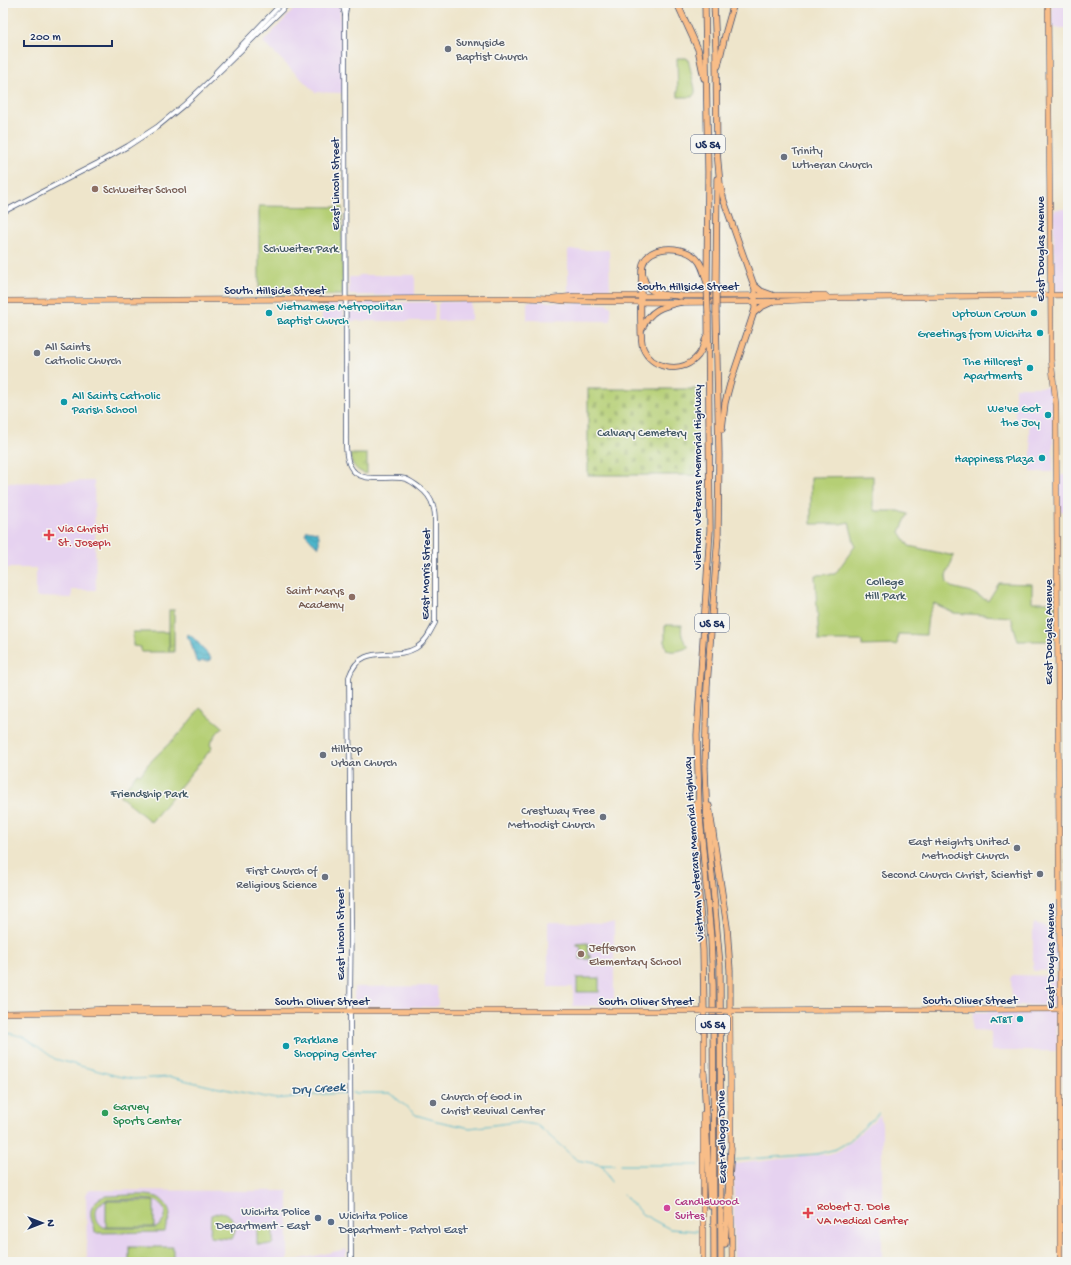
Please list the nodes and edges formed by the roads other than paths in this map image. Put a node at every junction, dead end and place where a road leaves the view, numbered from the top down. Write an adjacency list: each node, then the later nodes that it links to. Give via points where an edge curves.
1 (282, 3): 11 (street, via 221,65)
2 (289, 3): 11 (street)
3 (342, 3): 10 (street, East Lincoln Street)
4 (347, 3): 10 (street, East Lincoln Street)
5 (677, 3): 13 (highway, via 698,49)
6 (704, 3): 13 (highway, Vietnam Veterans Memorial Highway / US 54)
7 (714, 3): 12 (highway, Vietnam Veterans Memorial Highway / US 54)
8 (734, 3): 12 (highway, via 719,65)
9 (1048, 3): 21 (main road, East Douglas Avenue)
10 (344, 15): 26 (street, East Lincoln Street)
11 (210, 80): 15 (street, via 162,123 128,146)
12 (716, 90): 14 (highway, Vietnam Veterans Memorial Highway / US 54)
13 (707, 102): 18 (highway, Vietnam Veterans Memorial Highway / US 54)
14 (717, 152): 17 (highway, via 724,201); 32 (highway, Vietnam Veterans Memorial Highway / US 54, bridge, via 716,314)
15 (3, 212)
16 (642, 270): 18 (highway, via 643,262 648,255 656,251 665,249 688,252 702,268); 23 (highway); 24 (highway, via 648,288)
17 (753, 283): 19 (highway, via 761,291); 25 (highway)
18 (707, 286): 30 (highway, Vietnam Veterans Memorial Highway / US 54, bridge)
19 (772, 295): 22 (main road, South Hillside Street, via 825,295); 25 (main road, South Hillside Street)
20 (1068, 295): 21 (main road, South Hillside Street)
21 (1050, 296): 22 (main road, South Hillside Street); 37 (main road, East Douglas Avenue, via 1051,359 1056,405)
22 (828, 298): 28 (main road, South Hillside Street)
23 (640, 299): 24 (main road, South Hillside Street); 26 (main road, South Hillside Street); 31 (highway)
24 (681, 299): 25 (main road, South Hillside Street); 31 (highway, via 653,312 645,323)
25 (755, 299): 28 (main road, South Hillside Street); 29 (highway)
26 (346, 300): 27 (main road, South Hillside Street); 33 (street, East Lincoln Street, via 348,464 358,475 369,478 405,479)
27 (3, 301)
28 (772, 302): 29 (highway, via 760,307)
29 (754, 314): 32 (highway, via 726,397)
30 (708, 329): 31 (highway, via 698,356 688,364 676,368 654,362 645,352); 35 (highway, Vietnam Veterans Memorial Highway / US 54, via 710,530 697,709)
31 (641, 336)
32 (719, 455): 36 (highway, Vietnam Veterans Memorial Highway / US 54, via 718,536 706,716)
33 (423, 490): 34 (street, East Morris Street, via 434,507 436,521 435,623 417,648 404,653 372,654)
34 (362, 659): 39 (street, East Lincoln Street, via 355,665 349,677)
35 (698, 786): 40 (highway, via 695,830); 49 (highway, Vietnam Veterans Memorial Highway / US 54, via 713,986)
36 (706, 790): 41 (highway, via 726,915 730,964); 50 (highway, Vietnam Veterans Memorial Highway / US 54, via 720,965)
37 (1060, 1009): 38 (main road, South Oliver Street); 41 (main road, South Oliver Street); 52 (main road, East Douglas Avenue)
38 (1068, 1009)
39 (350, 1011): 40 (main road, South Oliver Street); 42 (main road, South Oliver Street, via 104,1009 81,1012); 47 (street, East Lincoln Street)
40 (706, 1011): 41 (main road, South Oliver Street, bridge); 43 (main road, East Kellogg Drive)
41 (728, 1011): 44 (main road, East Kellogg Drive)
42 (3, 1013)
43 (704, 1027): 44 (main road, bridge, via 714,1018 725,1020); 45 (main road, East Kellogg Drive)
44 (730, 1027): 46 (main road, East Kellogg Drive)
45 (704, 1074): 48 (main road, East Kellogg Drive); 49 (highway)
46 (731, 1149): 50 (highway); 51 (main road, East Kellogg Drive)
47 (351, 1262)
48 (703, 1262)
49 (713, 1262)
50 (723, 1262)
51 (732, 1262)
52 (1060, 1262)

